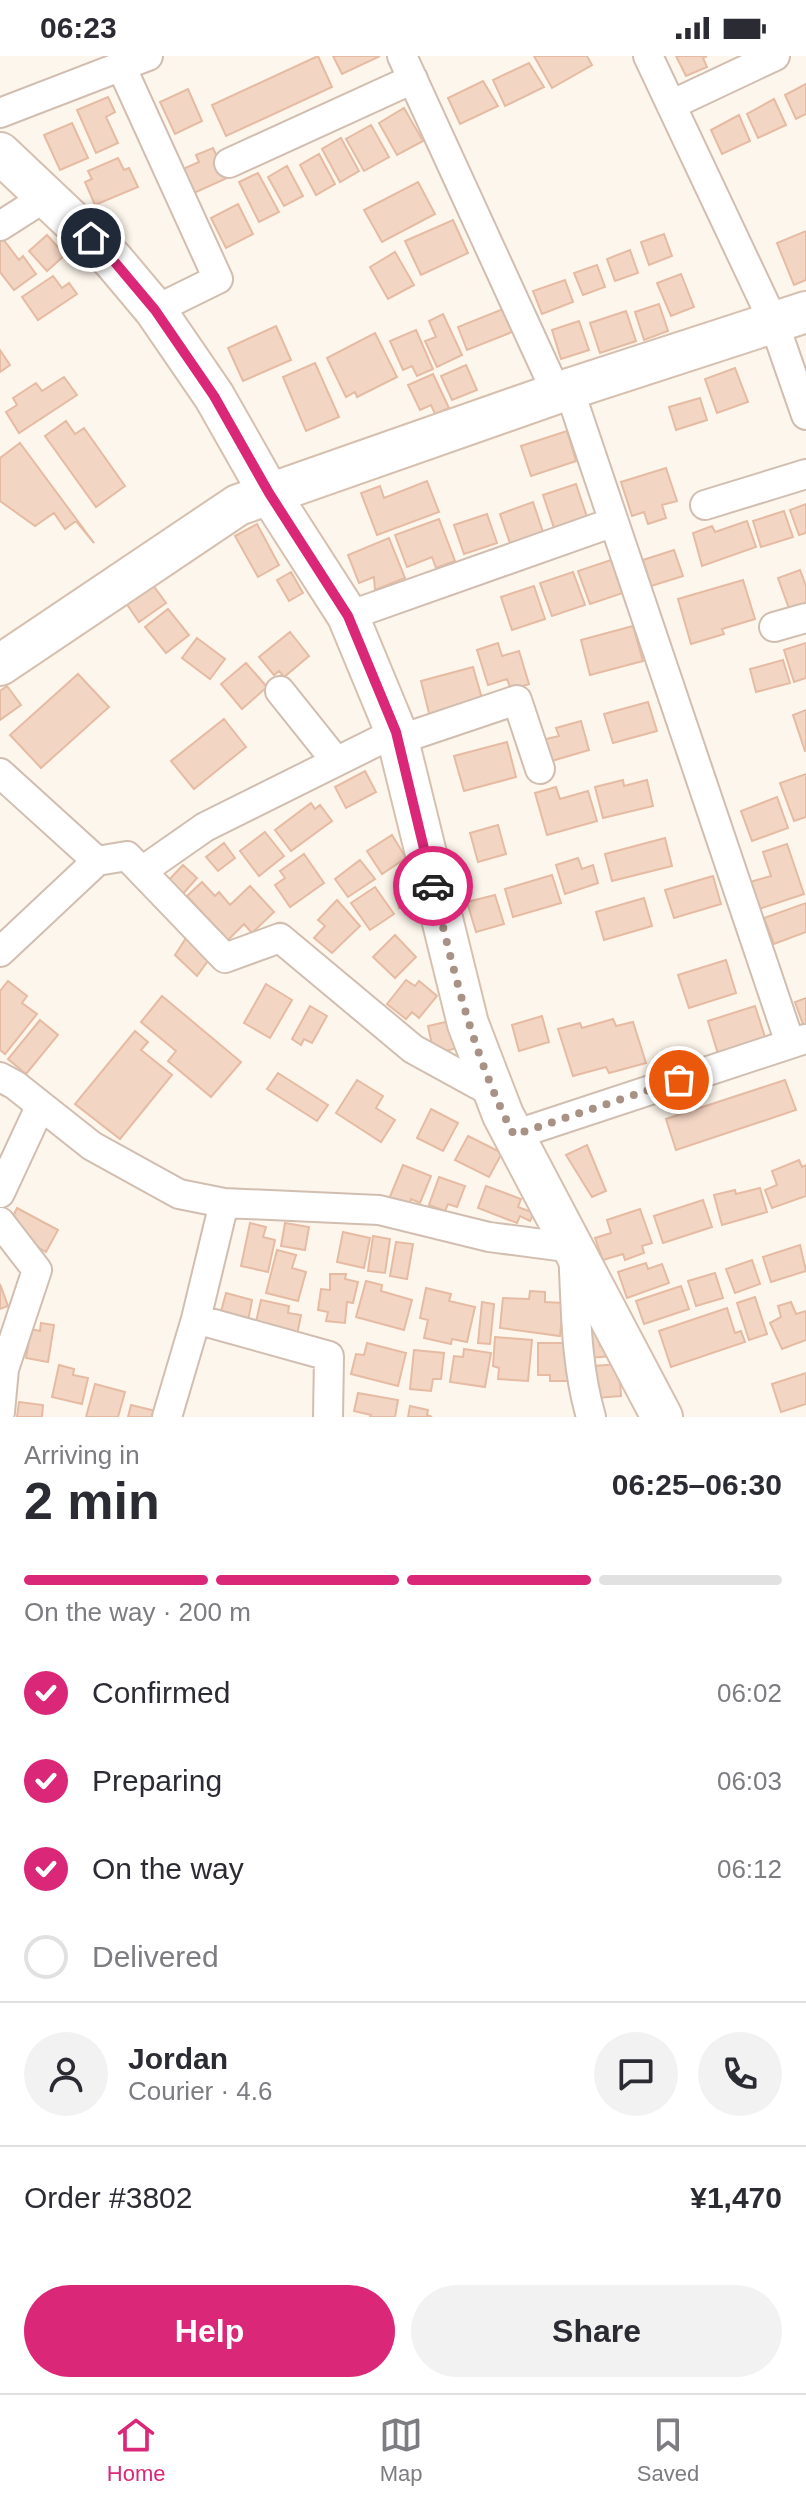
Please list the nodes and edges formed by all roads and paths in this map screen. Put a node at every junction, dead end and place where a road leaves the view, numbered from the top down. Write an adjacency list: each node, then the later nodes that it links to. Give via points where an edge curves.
1 (148, 56): 4 (street)
2 (648, 56): 6 (street)
3 (775, 56): 6 (street)
4 (121, 66): 7 (street); 12 (street, via 218,279)
5 (407, 68): 9 (street); 14 (street)
6 (671, 105): 13 (street)
7 (0, 113)
8 (0, 153): 10 (street)
9 (229, 163)
10 (47, 196): 11 (street); 12 (street)
11 (0, 226)
12 (155, 310): 17 (street, via 214,396)
13 (790, 318): 14 (street); 15 (street)
14 (563, 391): 17 (street); 19 (street)
15 (806, 415)
16 (806, 474): 18 (street)
17 (269, 493): 20 (street); 23 (street, via 238,505)
18 (705, 505)
19 (614, 522): 20 (street); 32 (street)
20 (348, 616): 25 (street)
21 (806, 618): 22 (street)
22 (774, 627)
23 (0, 665)
24 (280, 691): 26 (street)
25 (397, 736): 26 (street); 27 (street, via 517,700); 34 (street, via 468,1024)
26 (336, 761): 30 (street, via 205,827)
27 (540, 769)
28 (0, 773): 29 (street)
29 (97, 861): 30 (street, via 127,856); 31 (street)
30 (142, 871): 34 (street, via 225,958 280,938 413,1049)
31 (0, 952)
32 (801, 1044): 36 (street)
33 (0, 1077): 35 (street)
34 (495, 1094): 36 (street)
35 (40, 1107): 37 (street); 38 (street, via 92,1146 179,1194)
36 (514, 1135): 40 (street)
37 (0, 1193)
38 (224, 1203): 40 (street, via 379,1210 489,1237); 41 (street)
39 (0, 1222): 42 (street, via 37,1270)
40 (573, 1248): 46 (street, via 577,1348); 47 (street)
41 (196, 1319): 44 (street); 45 (street, via 329,1356)
42 (6, 1347): 43 (street)
43 (0, 1412)
44 (167, 1417)
45 (328, 1417)
46 (591, 1417)
47 (662, 1417)

